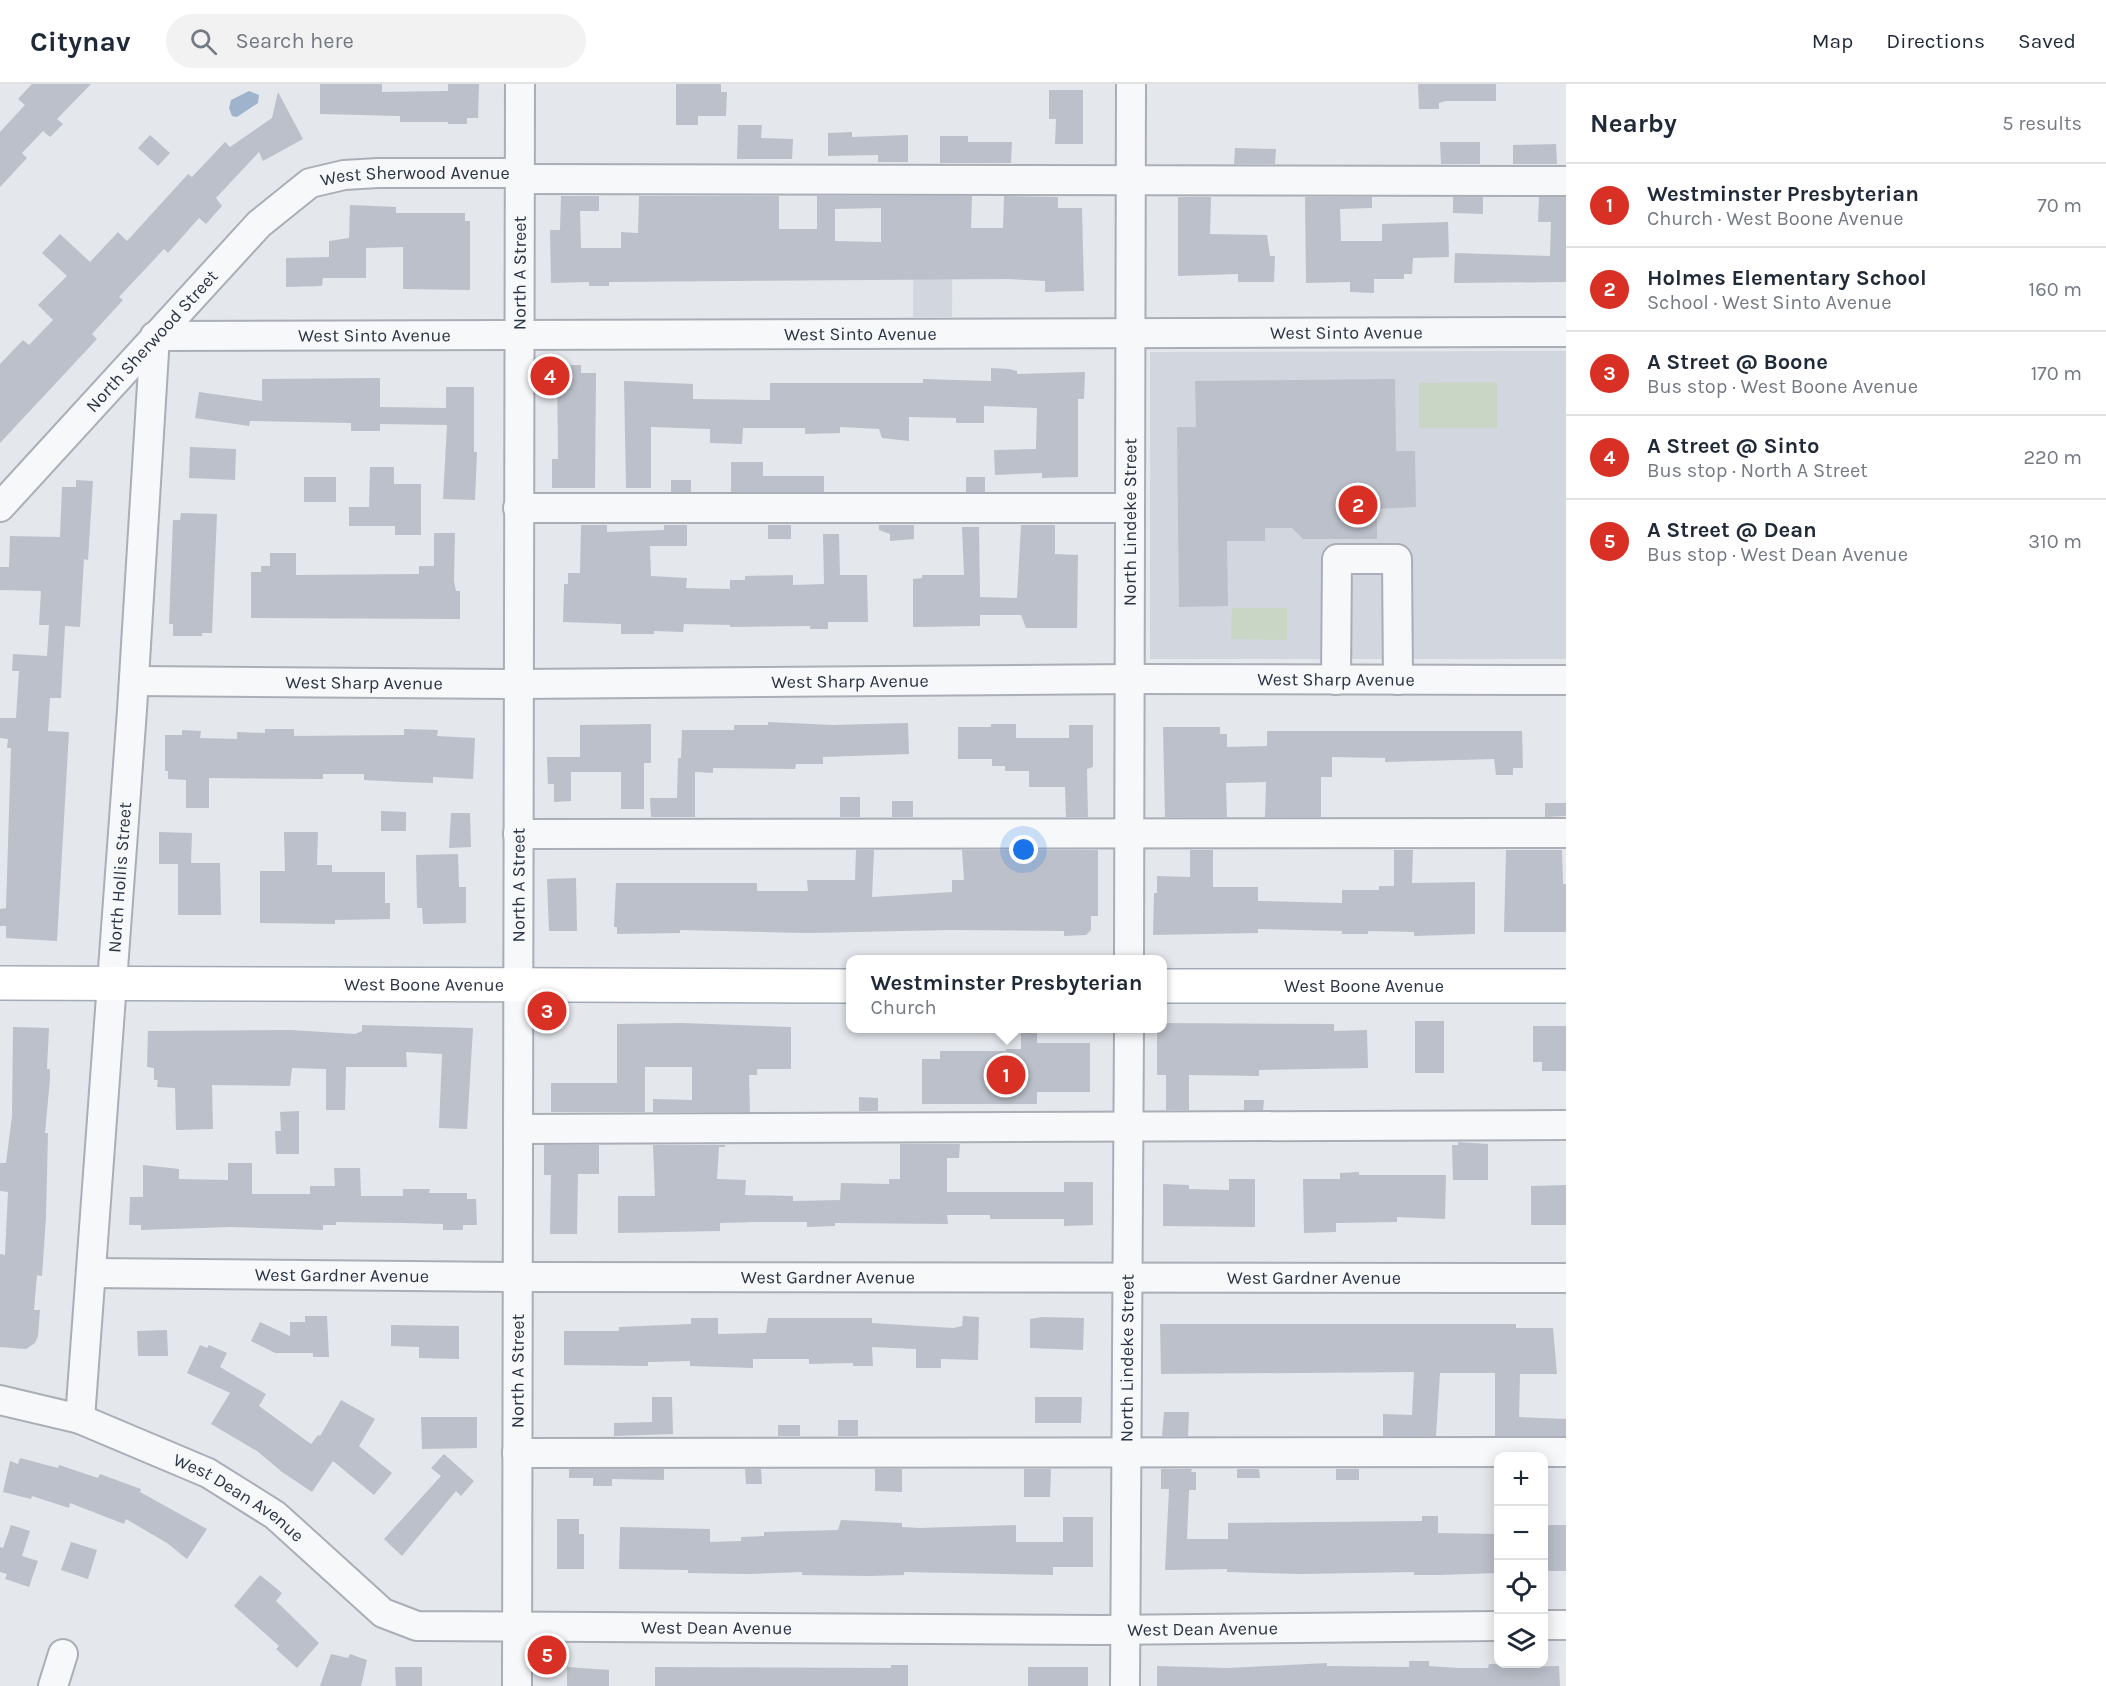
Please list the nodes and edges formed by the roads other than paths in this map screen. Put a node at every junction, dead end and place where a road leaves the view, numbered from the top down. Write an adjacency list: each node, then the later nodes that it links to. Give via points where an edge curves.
1 (520, 84): 3 (street, North A Street)
2 (1131, 84): 5 (street, North Lindeke Street)
3 (520, 176): 5 (street, West Sherwood Avenue); 6 (street, West Sherwood Avenue, via 378,173); 9 (street, North A Street)
4 (1566, 181): 5 (street, West Sherwood Avenue)
5 (1129, 182): 7 (street, North Lindeke Street)
6 (310, 183): 10 (street, North Sherwood Street, via 259,224)
7 (1129, 333): 8 (street, West Sinto Avenue); 9 (street, West Sinto Avenue); 13 (street, North Lindeke Street)
8 (1566, 333)
9 (518, 334): 10 (street, West Sinto Avenue); 12 (street, North A Street)
10 (155, 336): 11 (street, North Sherwood Street); 18 (street, North Hollis Street)
11 (0, 507)
12 (518, 508): 13 (street); 19 (street, North A Street)
13 (1130, 508): 14 (street, North Lindeke Street)
14 (1131, 679): 15 (street, West Sharp Avenue); 19 (street, West Sharp Avenue); 20 (street, North Lindeke Street)
15 (1336, 680): 16 (street, West Sharp Avenue); 16 (street, via 1337,559 1397,559)
16 (1398, 680): 17 (street, West Sharp Avenue)
17 (1566, 680)
18 (134, 681): 19 (street, West Sharp Avenue); 25 (street, North Hollis Street)
19 (519, 684): 22 (street, North A Street)
20 (1130, 832): 21 (street); 22 (street); 23 (street, North Lindeke Street)
21 (1566, 833)
22 (518, 834): 29 (street, North A Street)
23 (1129, 955)
24 (0, 983): 25 (main road, West Boone Avenue)
25 (112, 983): 29 (main road, West Boone Avenue); 34 (street, North Hollis Street)
26 (846, 986): 29 (main road, West Boone Avenue)
27 (1167, 986): 28 (main road, West Boone Avenue)
28 (1566, 986)
29 (518, 987): 33 (street, North A Street)
30 (1128, 1033): 31 (street, North Lindeke Street)
31 (1127, 1125): 32 (street); 33 (street); 36 (street, North Lindeke Street)
32 (1566, 1125)
33 (518, 1129): 35 (street, North A Street)
34 (92, 1274): 35 (street, West Gardner Avenue); 39 (street, North Hollis Street)
35 (517, 1277): 36 (street, West Gardner Avenue); 42 (street, North A Street)
36 (1126, 1278): 37 (street, West Gardner Avenue); 40 (street, North Lindeke Street)
37 (1566, 1278)
38 (0, 1400): 39 (street, West Dean Avenue)
39 (80, 1419): 46 (street, West Dean Avenue, via 159,1450 218,1479 274,1515 383,1613 417,1626)
40 (1126, 1452): 41 (street); 42 (street); 47 (street, North Lindeke Street)
41 (1566, 1452)
42 (517, 1453): 46 (street, North A Street)
43 (1548, 1625): 44 (street)
44 (1566, 1625)
45 (1494, 1626): 47 (street, West Dean Avenue)
46 (517, 1628): 47 (street, West Dean Avenue); 50 (street, North A Street)
47 (1125, 1630): 51 (street, North Lindeke Street)
48 (63, 1654): 49 (street)
49 (53, 1686)
50 (517, 1686)
51 (1125, 1686)

